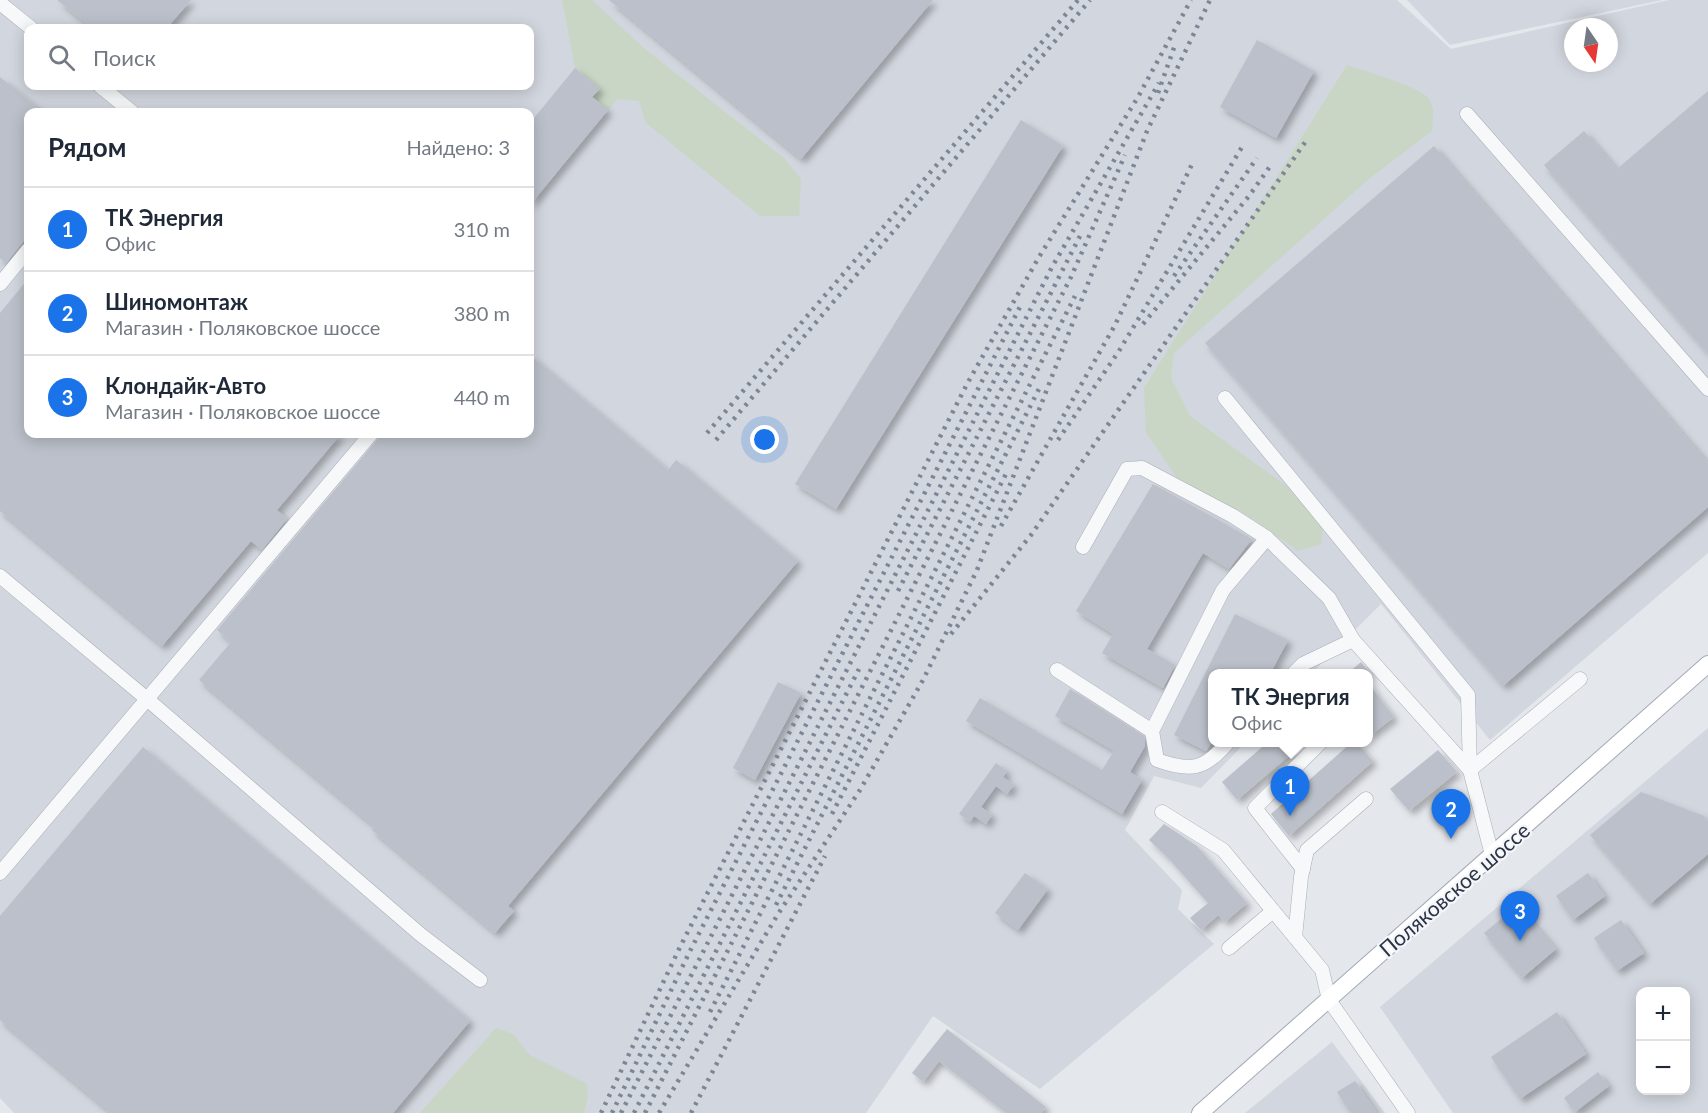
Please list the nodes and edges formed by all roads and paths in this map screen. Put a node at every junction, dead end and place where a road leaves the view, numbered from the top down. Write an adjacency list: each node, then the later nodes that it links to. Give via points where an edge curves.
1 (0, 3): 2 (street)
2 (26, 24)
3 (105, 90): 4 (street)
4 (127, 108)
5 (1467, 114): 8 (street)
6 (24, 255): 7 (street)
7 (0, 284)
8 (1708, 389)
9 (1225, 398): 23 (street, via 1468,695)
10 (368, 438): 19 (street)
11 (1267, 538): 12 (street, via 1142,468 1127,469); 14 (street, via 1329,598); 20 (street, via 1223,590)
12 (1083, 547)
13 (0, 576): 19 (street)
14 (1353, 640): 16 (street); 23 (street)
15 (1708, 664): 26 (main road, Поляковское шоссе)
16 (1298, 669)
17 (1057, 670): 20 (street)
18 (1580, 679): 23 (street)
19 (147, 699): 28 (street); 32 (street, via 421,935)
20 (1152, 731): 21 (street, via 1157,760 1183,769 1214,760)
21 (1224, 747)
22 (1316, 747): 27 (street, via 1255,808)
23 (1470, 770): 26 (street)
24 (1366, 799): 27 (street, via 1307,850)
25 (1162, 812): 29 (street, via 1223,850)
26 (1492, 855): 33 (main road, Поляковское шоссе)
27 (1303, 869): 30 (street)
28 (0, 873)
29 (1273, 910): 30 (street); 31 (street)
30 (1295, 937): 33 (street, via 1322,970)
31 (1229, 948)
32 (480, 980)
33 (1329, 1000): 34 (main road, Поляковское шоссе); 35 (street)
34 (1200, 1113)
35 (1408, 1113)

